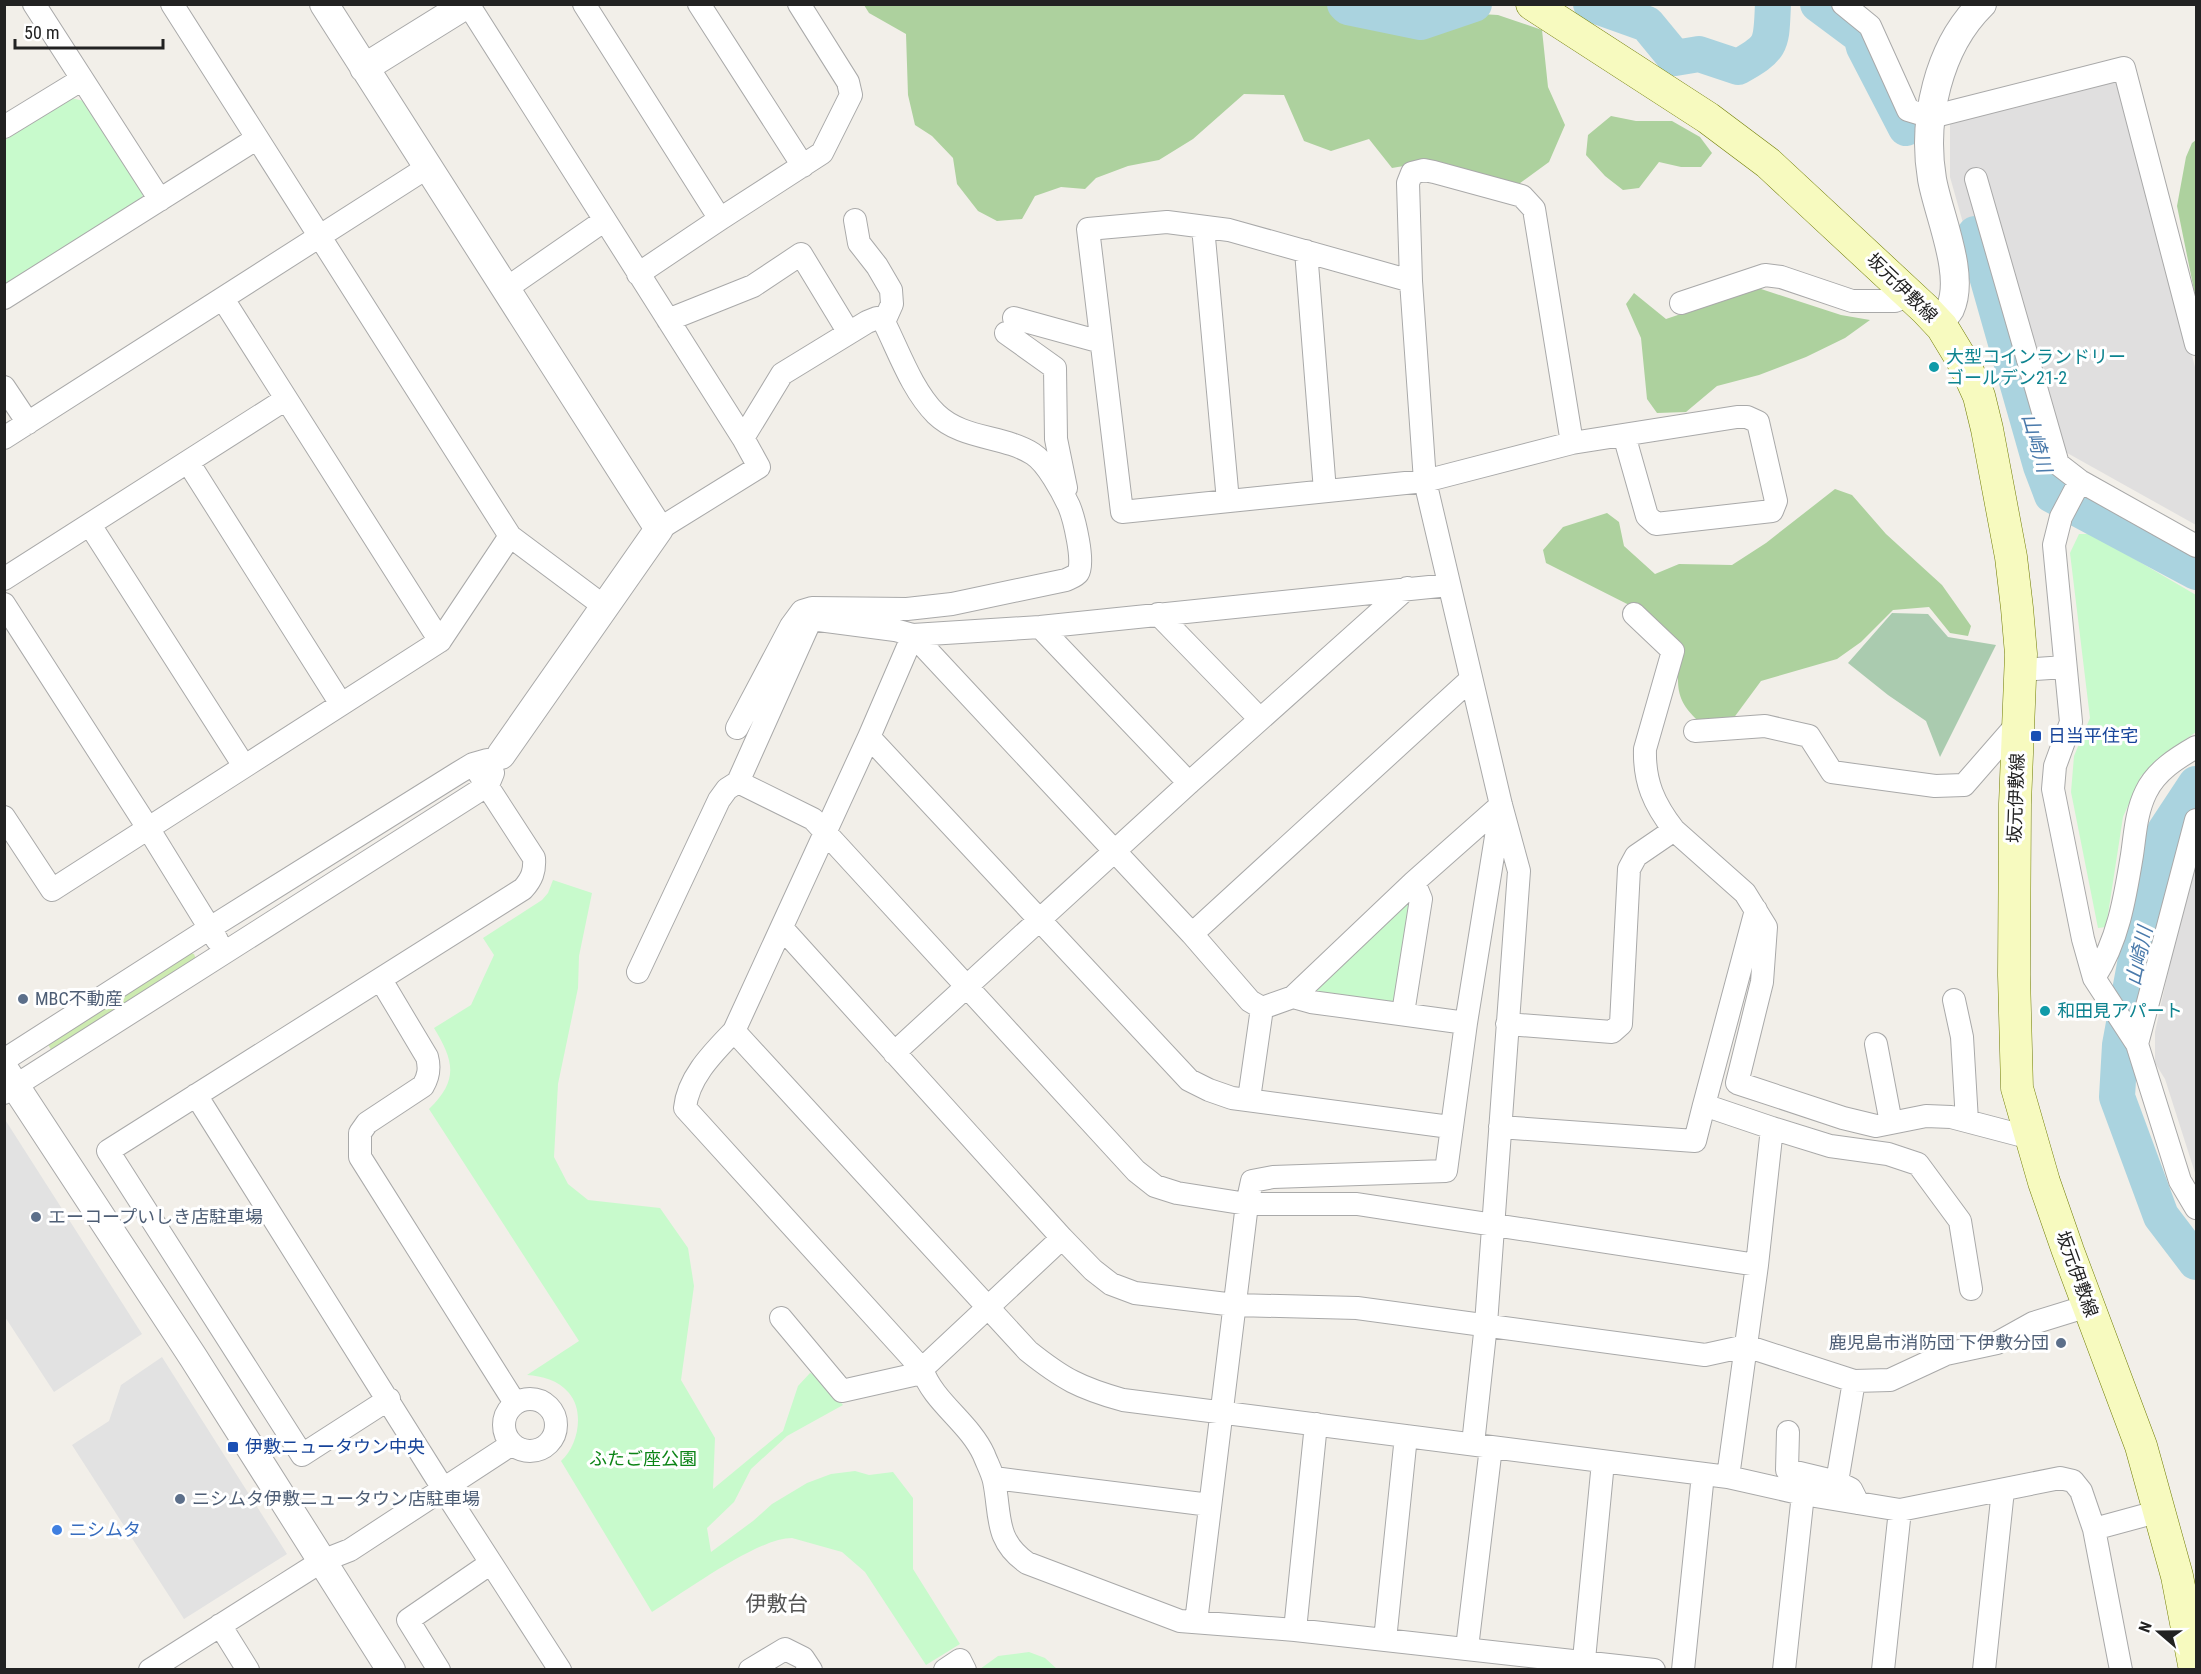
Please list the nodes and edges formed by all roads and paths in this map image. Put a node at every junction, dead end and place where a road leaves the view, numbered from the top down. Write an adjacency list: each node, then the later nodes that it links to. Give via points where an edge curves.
1 (34, 4): 12 (street)
2 (172, 4): 15 (street)
3 (324, 4): 11 (street)
4 (468, 4): 11 (street); 21 (street)
5 (584, 4): 20 (street)
6 (699, 4): 16 (street)
7 (799, 4): 16 (street, via 848,82 850,95 822,153)
8 (1982, 4): 13 (street, via 1948,56)
9 (1534, 6): 29 (main road, 坂元伊敷線, via 1708,118 1768,163)
10 (1851, 7): 13 (street, via 1870,26 1908,110)
11 (364, 68): 17 (street)
12 (81, 80): 14 (street); 19 (street)
13 (1931, 117): 35 (street, via 1932,180 1954,274 1950,309); 38 (street, via 2124,68)
14 (4, 127)
15 (256, 140): 19 (street); 24 (street)
16 (803, 166): 20 (street)
17 (428, 167): 24 (street); 53 (street)
18 (1976, 179): 48 (street, via 2058,464)
19 (160, 200): 30 (street)
20 (720, 219): 26 (street)
21 (605, 220): 26 (street); 27 (street)
22 (855, 220): 34 (street, via 859,243 891,290 892,304)
23 (1203, 227): 25 (street); 37 (street, via 1167,222 1088,229); 50 (street)
24 (320, 236): 31 (street); 54 (street)
25 (1306, 251): 28 (street); 49 (street)
26 (638, 274): 33 (street)
27 (517, 281)
28 (1411, 281): 45 (street, via 1408,183 1412,173 1434,172 1522,196 1534,209); 47 (street)
29 (1912, 294): 32 (street, via 1895,301 1852,301 1765,275); 35 (main road, 坂元伊敷線)
30 (4, 298)
31 (223, 299): 40 (street); 41 (street)
32 (1681, 303)
33 (668, 320): 36 (street, via 753,286 801,254); 44 (street)
34 (884, 322): 36 (street, via 877,318); 51 (street, via 920,393 937,414 968,433 1033,454 1044,463)
35 (1938, 323): 68 (main road, 坂元伊敷線, via 1965,365 1987,429 2011,557)
36 (849, 333): 44 (street, via 782,374)
37 (1101, 342): 50 (street, via 1122,512); 51 (street, via 1010,326 1055,368 1056,439)
38 (2196, 344)
39 (4, 387): 41 (street)
40 (286, 399): 46 (street); 66 (street)
41 (28, 423): 43 (street)
42 (1624, 435): 42 (street, via 1647,516 1656,524 1772,512 1776,501 1758,422 1737,417); 45 (street)
43 (4, 438)
44 (743, 438): 53 (street, via 759,466)
45 (1572, 443): 47 (street)
46 (188, 462): 52 (street); 70 (street)
47 (1425, 481): 49 (street); 57 (street)
48 (2080, 481): 55 (street); 67 (street, via 2061,518 2054,545)
49 (1325, 491): 50 (street)
50 (1228, 501)
51 (1070, 507): 61 (street, via 1082,562 1078,574 1066,580 952,604)
52 (90, 525): 56 (street); 79 (street)
53 (659, 529): 60 (street)
54 (510, 536): 60 (street); 66 (street)
55 (2196, 546)
56 (4, 579)
57 (1449, 585): 58 (street); 69 (street)
58 (1407, 588): 62 (street); 71 (street)
59 (4, 604): 86 (street)
60 (605, 607): 77 (street)
61 (811, 614): 65 (street); 73 (street, via 802,611 790,626); 80 (street)
62 (1158, 614): 64 (street); 71 (street)
63 (1634, 614): 87 (street, via 1673,651 1644,765 1659,810)
64 (1040, 627): 65 (street); 81 (street)
65 (913, 635): 75 (street); 89 (street)
66 (440, 642): 70 (street)
67 (2065, 667): 68 (street); 98 (street, via 2071,722 2055,766 2053,789)
68 (2021, 670): 72 (main road, 坂元伊敷線)
69 (1471, 680): 83 (street); 95 (street)
70 (341, 704): 79 (street)
71 (1260, 719): 81 (street)
72 (2019, 722): 74 (street, via 1964,785 1935,786 1832,772 1809,736 1765,726); 121 (main road, 坂元伊敷線, via 2014,804 2015,1043 2017,1088)
73 (737, 728)
74 (1695, 731)
75 (869, 737): 88 (street); 92 (street)
76 (2196, 747): 98 (street, via 2161,771 2146,792 2118,930)
77 (501, 755): 78 (street); 82 (street)
78 (473, 764): 82 (street); 93 (street)
79 (244, 766): 86 (street)
80 (738, 782): 88 (street, via 813,819); 97 (street, via 719,801)
81 (1189, 783): 89 (street)
82 (488, 785): 96 (street); 99 (street, via 534,858 532,879 523,889)
83 (1501, 805): 90 (street); 105 (street); 106 (street, via 1519,871)
84 (4, 817): 86 (street, via 52,890)
85 (2196, 820): 109 (street)
86 (148, 828): 93 (street)
87 (1674, 830): 91 (street, via 1745,893); 106 (street, via 1636,856 1629,869 1621,1024 1612,1032)
88 (825, 832): 94 (street); 100 (street)
89 (1114, 851): 92 (street); 95 (street)
90 (1414, 882): 101 (street); 104 (street, via 1421,899)
91 (1756, 910): 115 (street); 117 (street, via 1766,927 1762,982 1737,1083 1843,1118 1876,1126)
92 (1040, 921): 100 (street); 114 (street, via 1189,1080 1232,1098)
93 (210, 928): 96 (street); 111 (street)
94 (782, 928): 107 (street); 110 (street)
95 (1192, 934): 103 (street, via 1250,1001)
96 (225, 953): 112 (street)
97 (638, 972)
98 (2094, 978): 109 (street)
99 (381, 980): 113 (street); 137 (street, via 427,1057 428,1078 423,1086 367,1123 360,1133 360,1157)
100 (965, 988): 110 (street); 122 (street, via 1136,1171 1155,1186)
101 (1293, 997): 103 (street); 104 (street)
102 (1954, 1000): 116 (street, via 1962,1037)
103 (1262, 1008): 114 (street)
104 (1403, 1013): 105 (street)
105 (1466, 1023): 118 (street)
106 (1507, 1024): 119 (street)
107 (734, 1031): 129 (street); 134 (street, via 709,1056 686,1096 685,1108)
108 (1876, 1044): 117 (street)
109 (2138, 1044): 123 (street, via 2180,1181)
110 (894, 1053): 125 (street)
111 (4, 1060)
112 (8, 1083): 157 (street, via 193,1357)
113 (196, 1095): 136 (street); 136 (street, via 108,1151 302,1455)
114 (1249, 1099): 118 (street)
115 (1704, 1105): 119 (street, via 1695,1141); 120 (street)
116 (1967, 1121): 117 (street, via 1926,1116); 121 (street)
117 (1891, 1123)
118 (1450, 1127): 122 (street, via 1446,1172 1273,1177 1252,1181)
119 (1500, 1127): 124 (street)
120 (1772, 1128): 126 (street); 127 (street, via 1830,1146 1888,1154 1918,1164 1960,1221)
121 (2031, 1138): 130 (main road, 坂元伊敷線)
122 (1246, 1204): 124 (street, via 1357,1204); 128 (street)
123 (2196, 1208)
124 (1492, 1223): 126 (street); 132 (street)
125 (1062, 1238): 128 (street, via 1111,1284 1135,1293); 129 (street)
126 (1757, 1265): 133 (street)
127 (1971, 1289)
128 (1235, 1305): 132 (street, via 1357,1308); 138 (street)
129 (987, 1306): 134 (street); 138 (street, via 1028,1351 1076,1385 1123,1400)
130 (2088, 1306): 135 (street, via 2033,1323 1997,1343 1946,1354 1890,1380); 155 (main road, 坂元伊敷線, via 2141,1446)
131 (781, 1318): 134 (street, via 842,1391 913,1375)
132 (1486, 1324): 133 (street, via 1705,1355); 143 (street)
133 (1746, 1346): 135 (street); 146 (street)
134 (922, 1369): 147 (street, via 926,1381 973,1435)
135 (1854, 1381): 148 (street)
136 (389, 1399): 149 (street)
137 (515, 1403): 142 (street, via 505,1416); 142 (street, via 525,1399 543,1402 555,1416 555,1434 543,1448 525,1452)
138 (1222, 1412): 139 (street); 153 (street)
139 (1316, 1424): 141 (street); 161 (street)
140 (1788, 1432): 148 (street, via 1787,1470)
141 (1406, 1436): 143 (street); 162 (street)
142 (508, 1438): 149 (street)
143 (1482, 1445): 144 (street); 163 (street)
144 (1603, 1462): 145 (street); 165 (street)
145 (1703, 1474): 146 (street); 176 (street)
146 (1728, 1477): 151 (street)
147 (994, 1478): 153 (street); 159 (street, via 1000,1527 1013,1554 1027,1563 1169,1618)
148 (1837, 1482): 152 (street, via 1851,1489)
149 (440, 1483): 157 (street, via 342,1538); 158 (street)
150 (2003, 1490): 154 (street); 156 (street, via 2060,1478 2073,1482 2081,1491); 179 (street)
151 (1803, 1494): 152 (street); 177 (street)
152 (1858, 1503): 154 (street)
153 (1210, 1505): 159 (street)
154 (1900, 1510): 178 (street)
155 (2160, 1511): 156 (street); 181 (main road, 坂元伊敷線)
156 (2094, 1528): 180 (street)
157 (322, 1561): 160 (street); 168 (street)
158 (491, 1563): 169 (street, via 408,1620); 170 (street)
159 (1196, 1622): 161 (street)
160 (220, 1625): 166 (street); 167 (street)
161 (1295, 1630): 162 (street)
162 (1385, 1640): 163 (street)
163 (1467, 1648): 164 (street)
164 (1489, 1660): 165 (street)
165 (1583, 1666): 175 (street)
166 (150, 1670)
167 (249, 1670)
168 (391, 1670)
169 (439, 1670)
170 (560, 1670)
171 (750, 1670): 172 (street, via 785,1649 803,1658)
172 (811, 1670)
173 (945, 1670): 174 (street, via 960,1660)
174 (965, 1670)
175 (1654, 1670)
176 (1683, 1670)
177 (1784, 1670)
178 (1883, 1670)
179 (1984, 1670)
180 (2121, 1670)
181 (2195, 1670)

